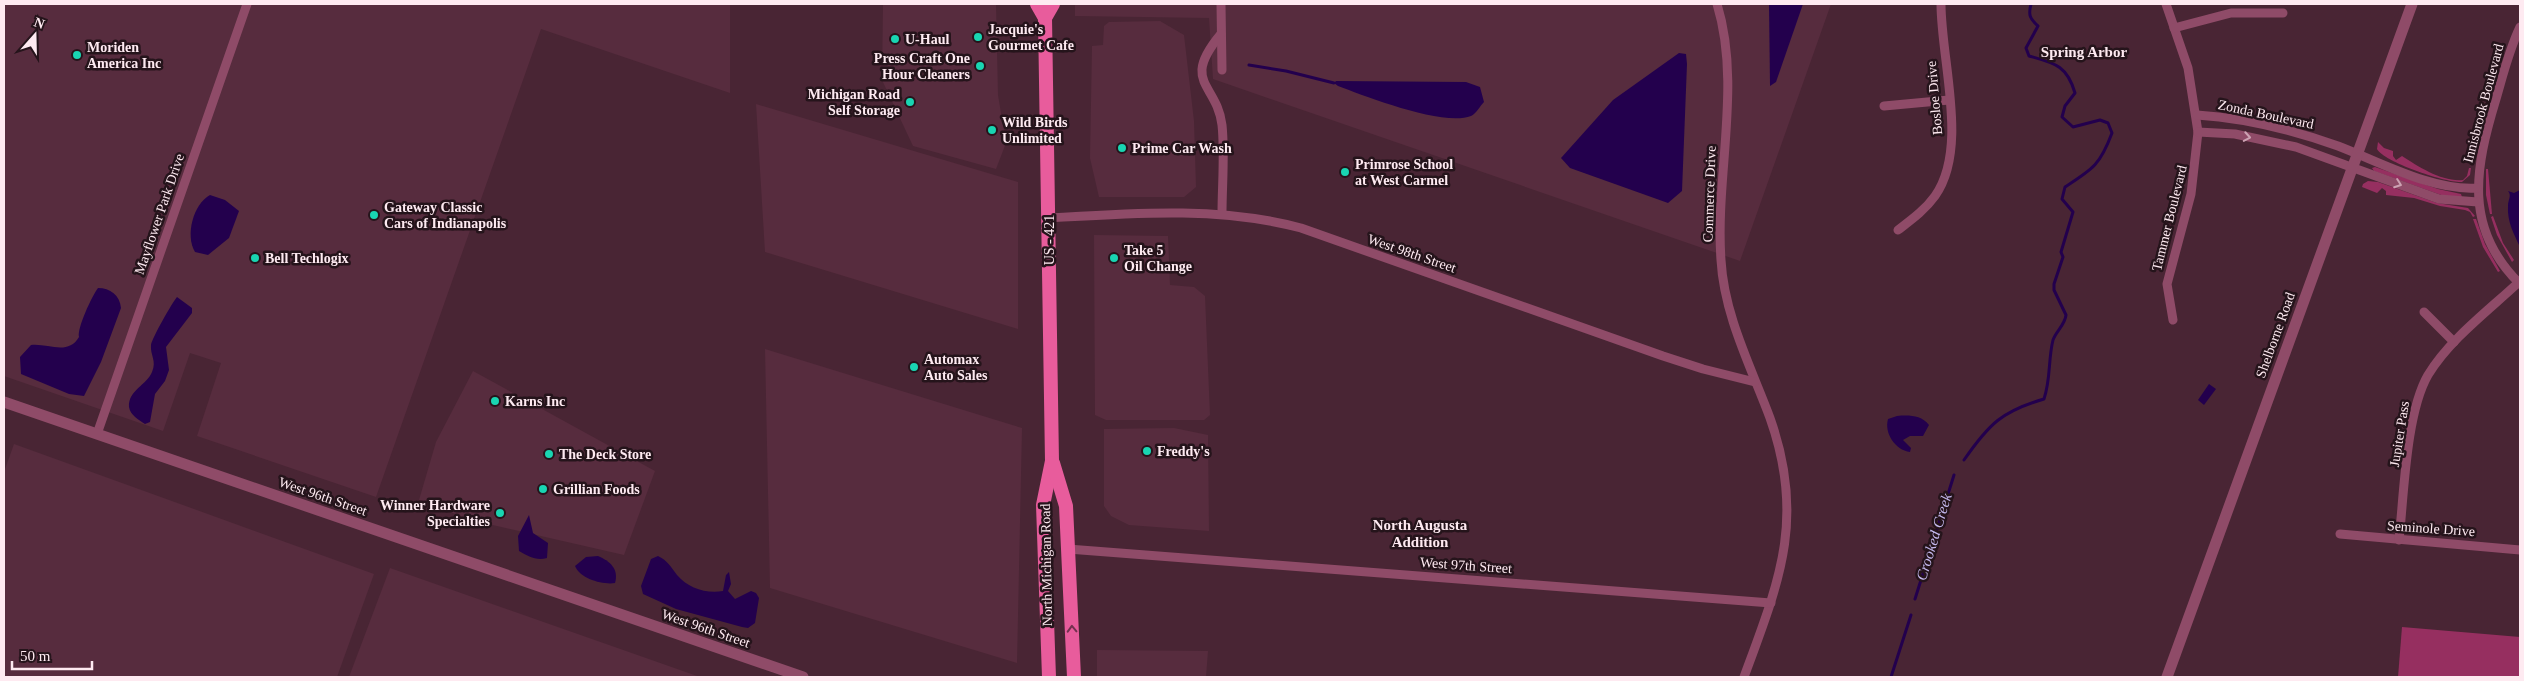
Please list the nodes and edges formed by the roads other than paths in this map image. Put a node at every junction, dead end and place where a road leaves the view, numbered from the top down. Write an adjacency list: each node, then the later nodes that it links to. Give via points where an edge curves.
1 (247, 4): 31 (street, Mayflower Park Drive)
2 (1037, 4): 10 (main road, US - 421)
3 (1053, 4): 10 (main road)
4 (1221, 4): 13 (street)
5 (1717, 4): 29 (street, Commerce Drive, via 1724,27 1727,70 1721,262 1729,304)
6 (1941, 4): 15 (street, Bosloe Drive)
7 (2166, 4): 11 (street, Tammer Boulevard)
8 (2412, 4): 18 (street, Shelborne Road)
9 (2283, 13): 11 (street, via 2231,13)
10 (1045, 18): 23 (main road, US - 421)
11 (2174, 28): 17 (street, Tammer Boulevard, via 2188,68)
12 (2520, 28): 20 (street, Innisbrook Boulevard, via 2482,147)
13 (1221, 34): 14 (street); 22 (street, via 1207,51 1203,82 1222,126)
14 (1222, 70)
15 (1949, 100): 16 (street); 24 (street, Bosloe Drive, via 1952,144 1945,175 1926,208)
16 (1884, 106)
17 (2198, 123): 18 (street, Zonda Boulevard, via 2235,119 2294,131); 19 (street, Zonda Boulevard, one-way to 19, via 2211,131 2277,142); 27 (street, Tammer Boulevard, via 2191,194 2167,284)
18 (2357, 154): 19 (street, Shelborne Road); 20 (street, via 2444,186)
19 (2352, 167): 21 (street, one-way to 21, via 2439,199); 42 (street, Shelborne Road)
20 (2477, 188): 21 (street, Innisbrook Boulevard)
21 (2478, 202): 25 (street, Innisbrook Boulevard, via 2491,243)
22 (1222, 214): 23 (street, West 98th Street); 29 (street, West 98th Street, via 1254,217 1301,228 1663,356)
23 (1049, 218): 32 (main road, US - 421)
24 (1898, 230)
25 (2519, 283): 28 (street, Jupiter Pass)
26 (2424, 312): 28 (street)
27 (2173, 320)
28 (2454, 342): 34 (street, Jupiter Pass, via 2429,374 2416,405)
29 (1755, 382): 37 (street, Commerce Drive, via 1778,442 1787,487 1786,543)
30 (4, 402): 31 (street, West 96th Street)
31 (97, 434): 38 (street, West 96th Street)
32 (1052, 462): 35 (main road, North Michigan Road, via 1066,506); 39 (main road, North Michigan Road, via 1043,506)
33 (2340, 534): 34 (street, Seminole Drive)
34 (2399, 540): 36 (street, Seminole Drive)
35 (1068, 549): 37 (street, West 97th Street); 40 (main road, North Michigan Road, one-way to 35)
36 (2520, 550)
37 (1772, 603): 41 (street, Commerce Drive)
38 (798, 676)
39 (1049, 677)
40 (1074, 677)
41 (1744, 677)
42 (2168, 677)

